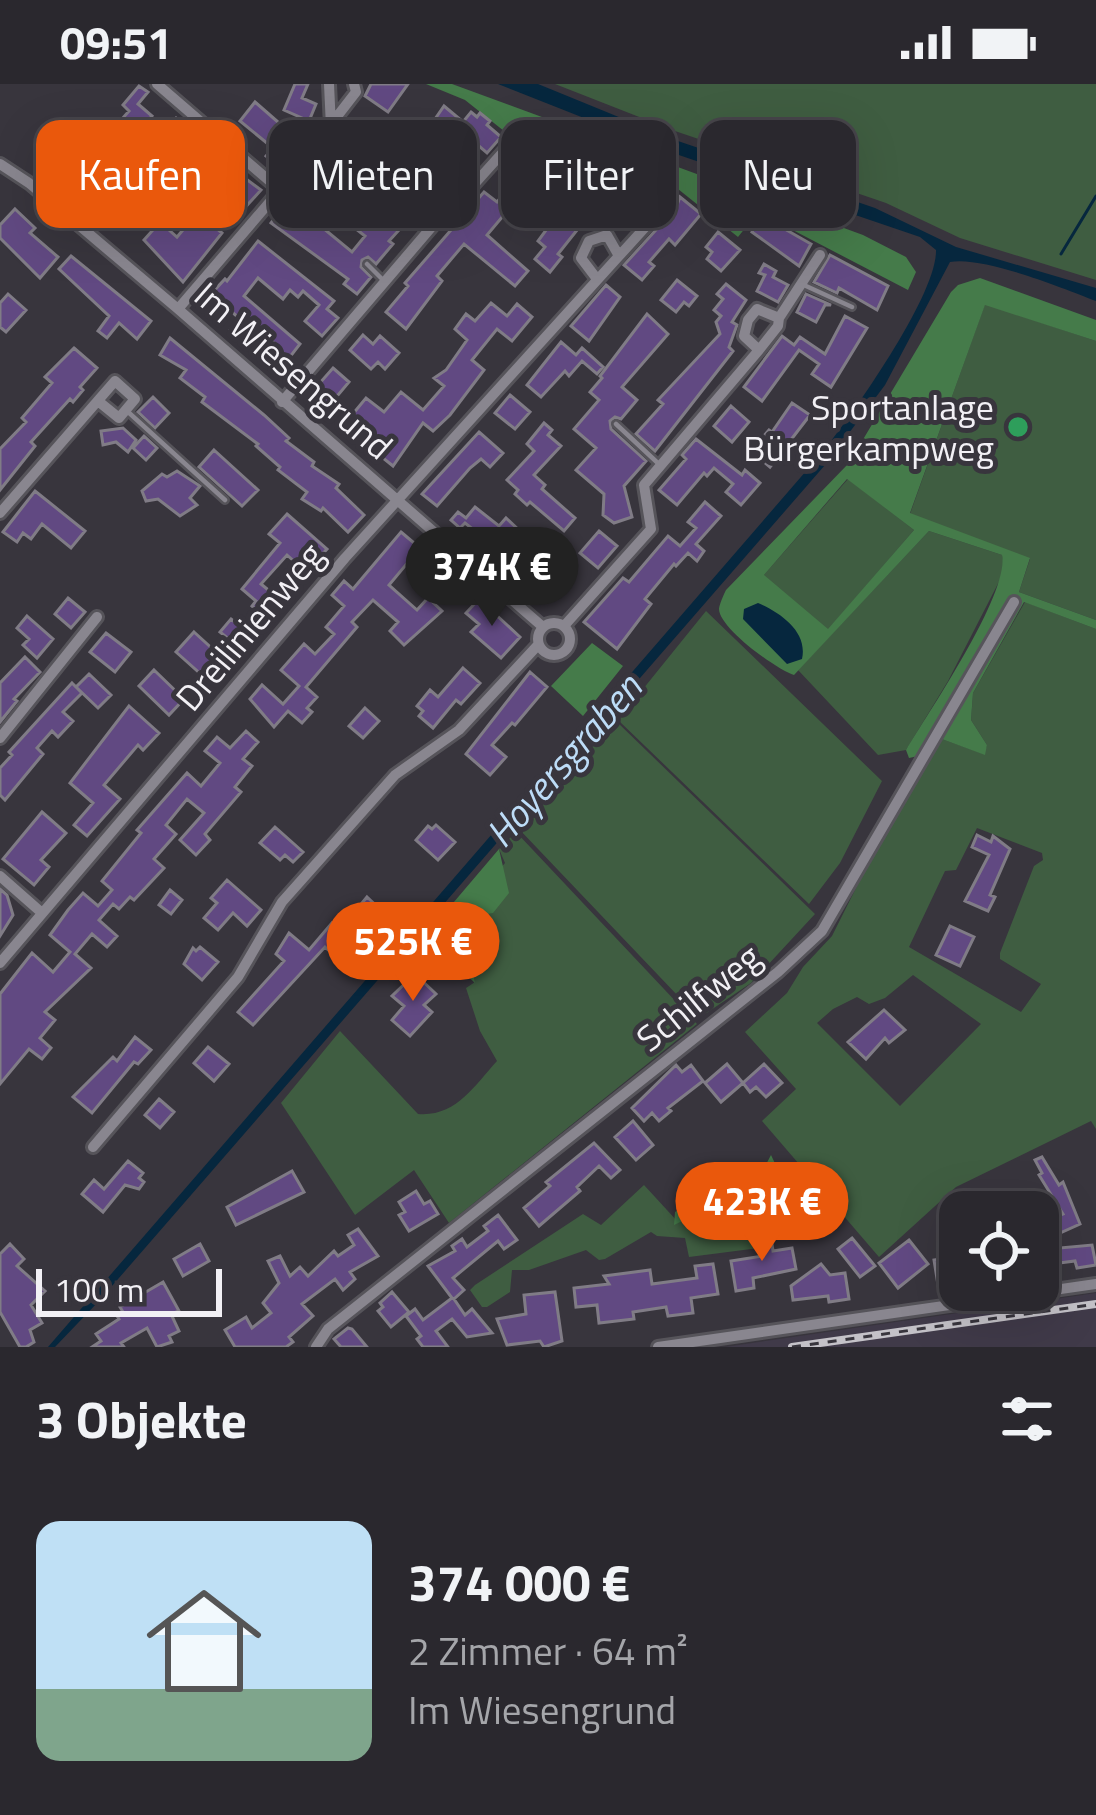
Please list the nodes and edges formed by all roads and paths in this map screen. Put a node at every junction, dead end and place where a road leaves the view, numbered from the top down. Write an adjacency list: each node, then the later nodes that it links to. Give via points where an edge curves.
1 (157, 84): 8 (street)
2 (328, 84): 4 (street)
3 (354, 84): 5 (street)
4 (331, 120)
5 (336, 120)
6 (501, 154): 9 (street)
7 (0, 164): 20 (street, Im Wiesengrund)
8 (269, 181)
9 (477, 181)
10 (269, 203): 20 (street)
11 (431, 228): 17 (street)
12 (644, 228): 14 (street, Dreilinienweg)
13 (820, 255): 18 (street)
14 (619, 256): 16 (street, Dreilinienweg); 16 (street, via 608,235 589,241 581,258)
15 (367, 264): 17 (lane)
16 (597, 279): 29 (street, Dreilinienweg)
17 (386, 282): 24 (street)
18 (800, 286): 19 (lane); 21 (street)
19 (852, 307)
20 (178, 309): 24 (street, Im Wiesengrund)
21 (779, 318): 22 (street); 22 (street, via 757,309 748,320 744,336)
22 (759, 350): 27 (street)
23 (98, 400): 25 (street, via 119,418); 25 (street, via 116,381 135,399); 30 (street)
24 (282, 402): 29 (street, Im Wiesengrund)
25 (126, 410): 28 (lane)
26 (616, 424): 27 (lane)
27 (661, 466): 33 (street, via 644,485 651,529)
28 (225, 500)
29 (398, 500): 34 (street, Im Wiesengrund); 38 (street, Dreilinienweg)
30 (0, 513)
31 (1014, 602): 42 (street, Schilfweg, via 822,932 328,1329)
32 (97, 617): 36 (street)
33 (564, 626): 34 (street); 35 (street, via 570,640 563,653 548,655)
34 (543, 627): 35 (street)
35 (538, 644): 40 (street, via 459,730 395,775 282,902 238,977)
36 (0, 738)
37 (0, 876): 38 (street)
38 (42, 913): 39 (street, Dreilinienweg)
39 (0, 963)
40 (93, 1147)
41 (1096, 1284): 43 (street)
42 (316, 1347)
43 (658, 1347)

